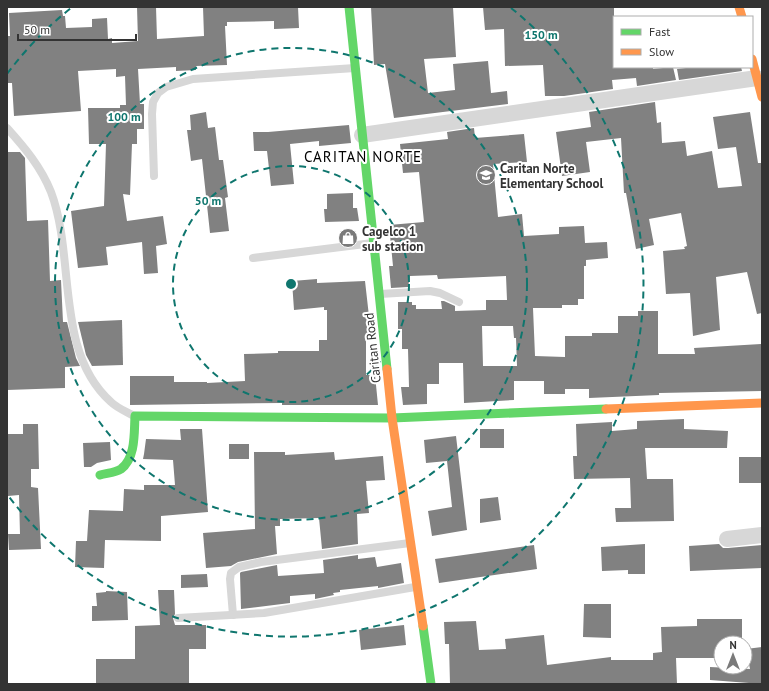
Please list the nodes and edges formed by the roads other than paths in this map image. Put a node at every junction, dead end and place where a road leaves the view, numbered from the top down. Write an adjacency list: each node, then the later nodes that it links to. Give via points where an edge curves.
1 (349, 7): 3 (street, Caritan Road)
2 (753, 63): 4 (street)
3 (355, 68): 7 (street, Caritan Road); 8 (lane, via 193,79 166,87 158,93 153,102)
4 (757, 78): 5 (street); 7 (street)
5 (762, 98)
6 (7, 128): 14 (lane, via 28,150 52,193 58,216 74,332 82,362 96,385 112,403)
7 (362, 135): 9 (street, Caritan Road)
8 (154, 176)
9 (373, 243): 10 (lane); 11 (street, Caritan Road)
10 (253, 258)
11 (379, 294): 12 (lane, via 430,291); 15 (street, Caritan Road)
12 (459, 302)
13 (762, 403): 15 (street)
14 (135, 416): 15 (street); 16 (street, via 130,455 124,466 115,472)
15 (392, 418): 19 (street, Caritan Road)
16 (100, 475)
17 (762, 535): 18 (street)
18 (727, 538)
19 (411, 543): 20 (street, Caritan Road); 21 (lane, via 239,567 231,573 230,579)
20 (417, 587): 21 (lane, via 264,613); 23 (street, Caritan Road)
21 (233, 615): 22 (lane)
22 (178, 618)
23 (431, 684)

